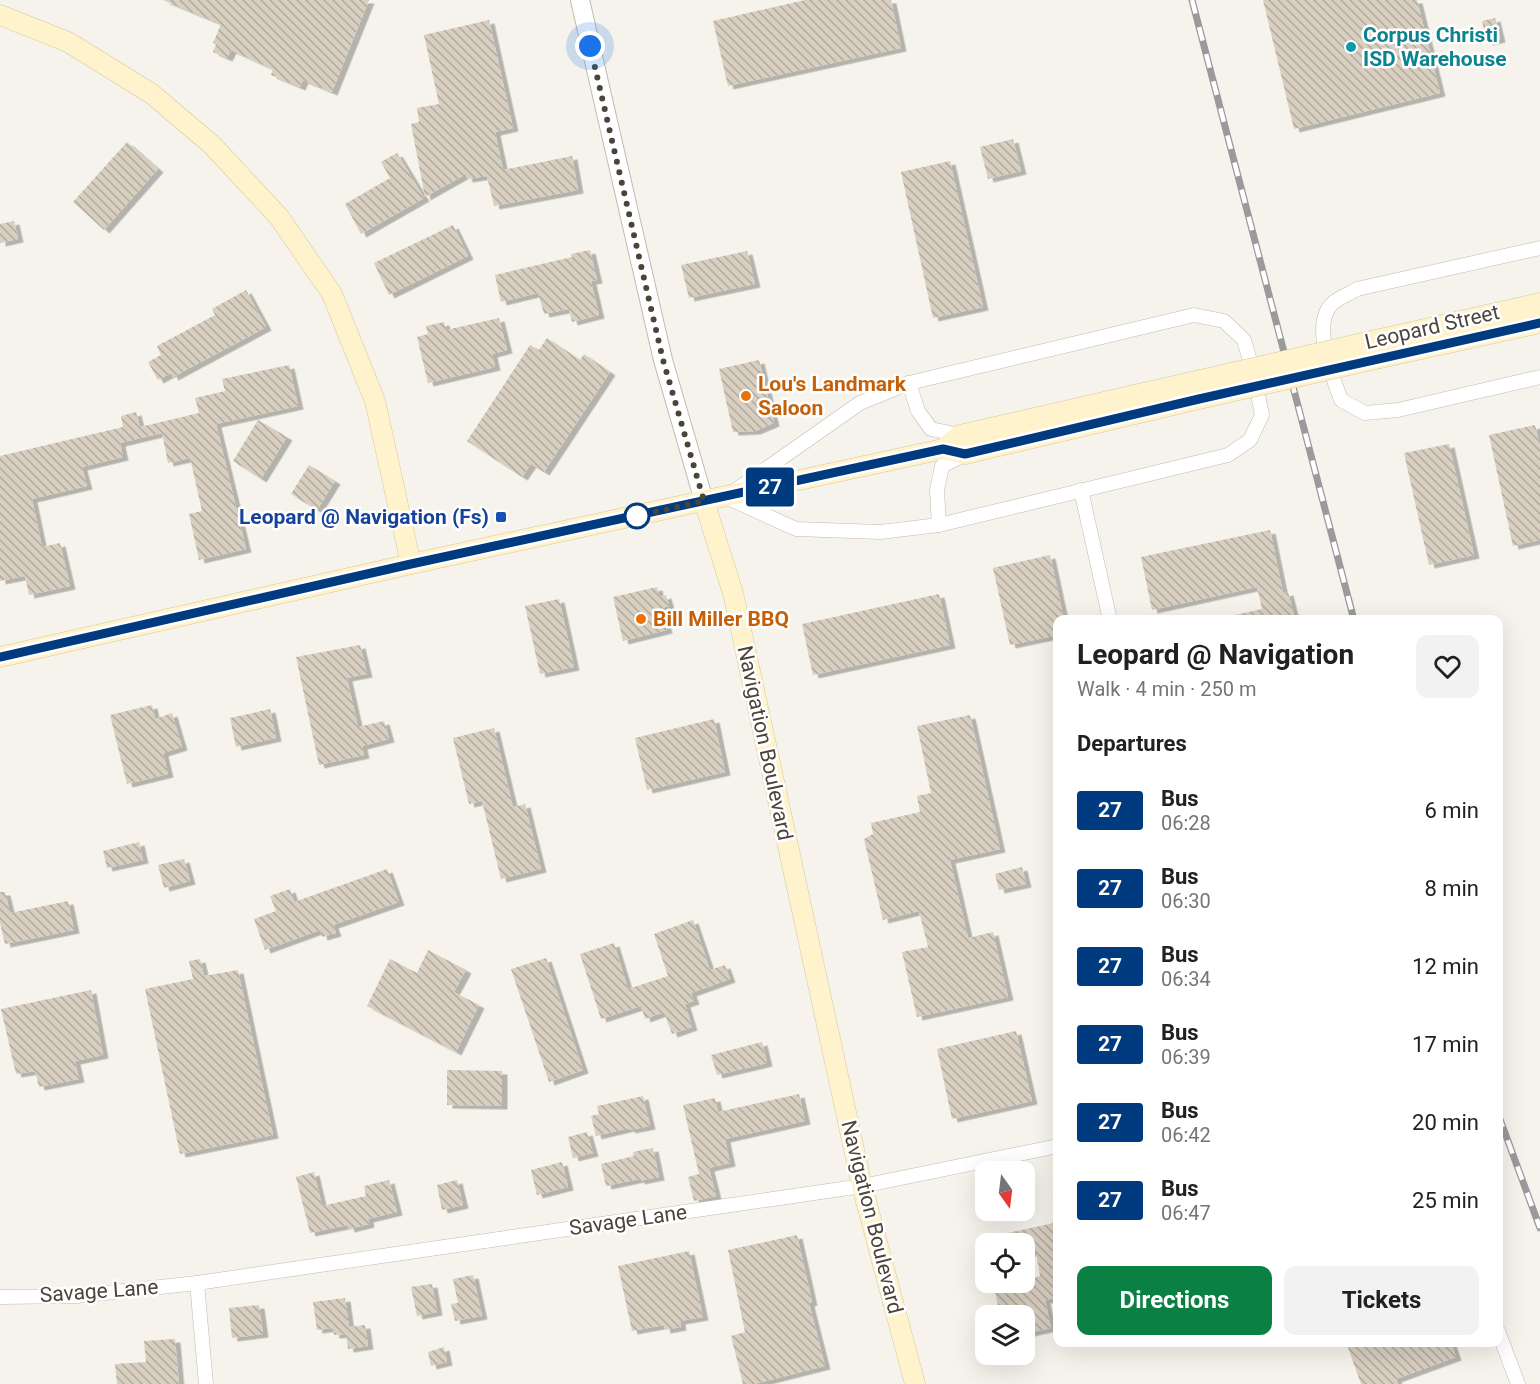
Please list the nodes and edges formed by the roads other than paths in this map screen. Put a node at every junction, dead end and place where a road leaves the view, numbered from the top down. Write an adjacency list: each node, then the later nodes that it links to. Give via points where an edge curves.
1 (580, 0): 15 (street, Navigation Boulevard, via 663,360)
2 (0, 15): 17 (main road, via 68,42 152,94 212,145 279,217 332,294 375,401)
3 (1540, 248): 7 (street, via 1358,289 1332,304 1323,322 1327,362 1341,400 1365,413 1398,410)
4 (1540, 303): 6 (main road, Leopard Street)
5 (1540, 323): 6 (main road, Leopard Street)
6 (1378, 349): 9 (main road, Leopard Street, bridge)
7 (1540, 377)
8 (909, 383): 10 (street, via 918,411 931,429); 13 (street, via 1194,315 1224,321 1244,340 1262,415 1250,440 1228,455); 14 (street, via 860,404)
9 (1197, 390): 10 (main road, Leopard Street); 12 (main road, Leopard Street)
10 (960, 435): 11 (main road, Leopard Street)
11 (943, 449): 12 (main road, Leopard Street); 14 (main road, Leopard Street)
12 (965, 454): 16 (street, via 942,466 937,490)
13 (1081, 490): 16 (street); 18 (street)
14 (726, 497): 15 (main road, Leopard Street); 16 (street, via 796,529 880,532)
15 (704, 501): 17 (main road, Leopard Street); 21 (main road, Navigation Boulevard, via 735,602)
16 (939, 525)
17 (411, 564): 19 (main road, Leopard Street)
18 (1109, 615)
19 (0, 657)
20 (1053, 1147): 21 (street, Savage Lane)
21 (862, 1186): 22 (street, Savage Lane); 26 (main road, Navigation Boulevard)
22 (197, 1283): 23 (street, Savage Lane, via 77,1296); 25 (street)
23 (0, 1297)
24 (1503, 1344): 27 (street)
25 (206, 1384)
26 (915, 1384)
27 (1518, 1384)

